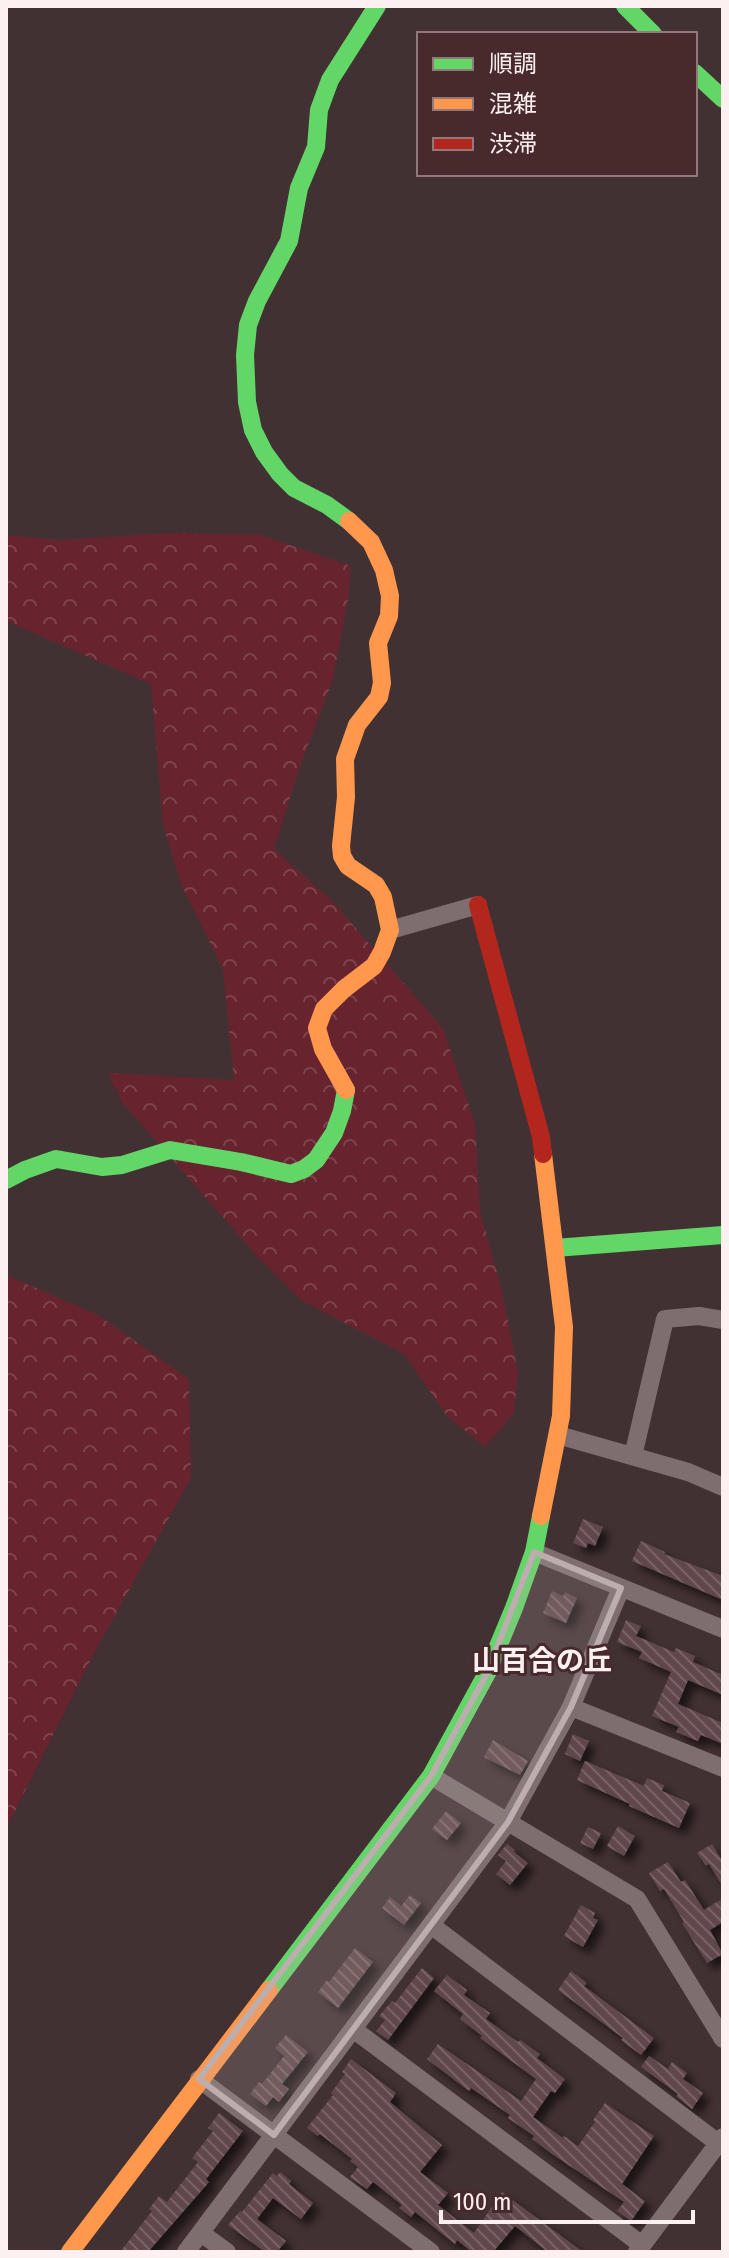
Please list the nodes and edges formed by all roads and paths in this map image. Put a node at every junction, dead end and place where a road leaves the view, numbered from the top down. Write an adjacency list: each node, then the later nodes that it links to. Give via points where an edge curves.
1 (377, 6): 7 (main road, via 330,80 289,241 257,301 245,355 247,402 264,452 294,488 345,517 371,542 384,570 390,596 378,643 382,683 379,697 357,725 345,759 341,846 348,866 376,885)
2 (625, 6): 3 (main road)
3 (651, 32)
4 (697, 75): 5 (main road)
5 (723, 99)
6 (478, 905): 7 (street); 10 (main road, via 541,1137)
7 (390, 930): 8 (main road, via 374,966 324,1009 317,1028 346,1090 334,1133 304,1169 291,1174 170,1150 102,1167 56,1159)
8 (6, 1180)
9 (723, 1235): 10 (main road)
10 (555, 1248): 12 (main road, via 564,1327)
11 (723, 1320): 13 (street, via 665,1319)
12 (558, 1435): 13 (street); 15 (main road)
13 (633, 1456): 14 (street)
14 (723, 1487)
15 (534, 1552): 16 (street); 20 (main road, via 487,1673)
16 (621, 1588): 17 (street); 18 (street)
17 (723, 1629)
18 (571, 1707): 19 (street); 21 (street)
19 (723, 1768)
20 (431, 1776): 21 (street); 25 (main road)
21 (508, 1822): 22 (street); 24 (street, via 637,1899)
22 (431, 1925): 23 (street); 27 (street)
23 (353, 2029): 26 (street); 29 (street)
24 (723, 2039)
25 (199, 2079): 26 (street); 30 (main road)
26 (274, 2135): 28 (street); 33 (street)
27 (721, 2140): 29 (street)
28 (201, 2233): 31 (street); 32 (street)
29 (639, 2249)
30 (70, 2252)
31 (186, 2252)
32 (227, 2252)
33 (431, 2252)

